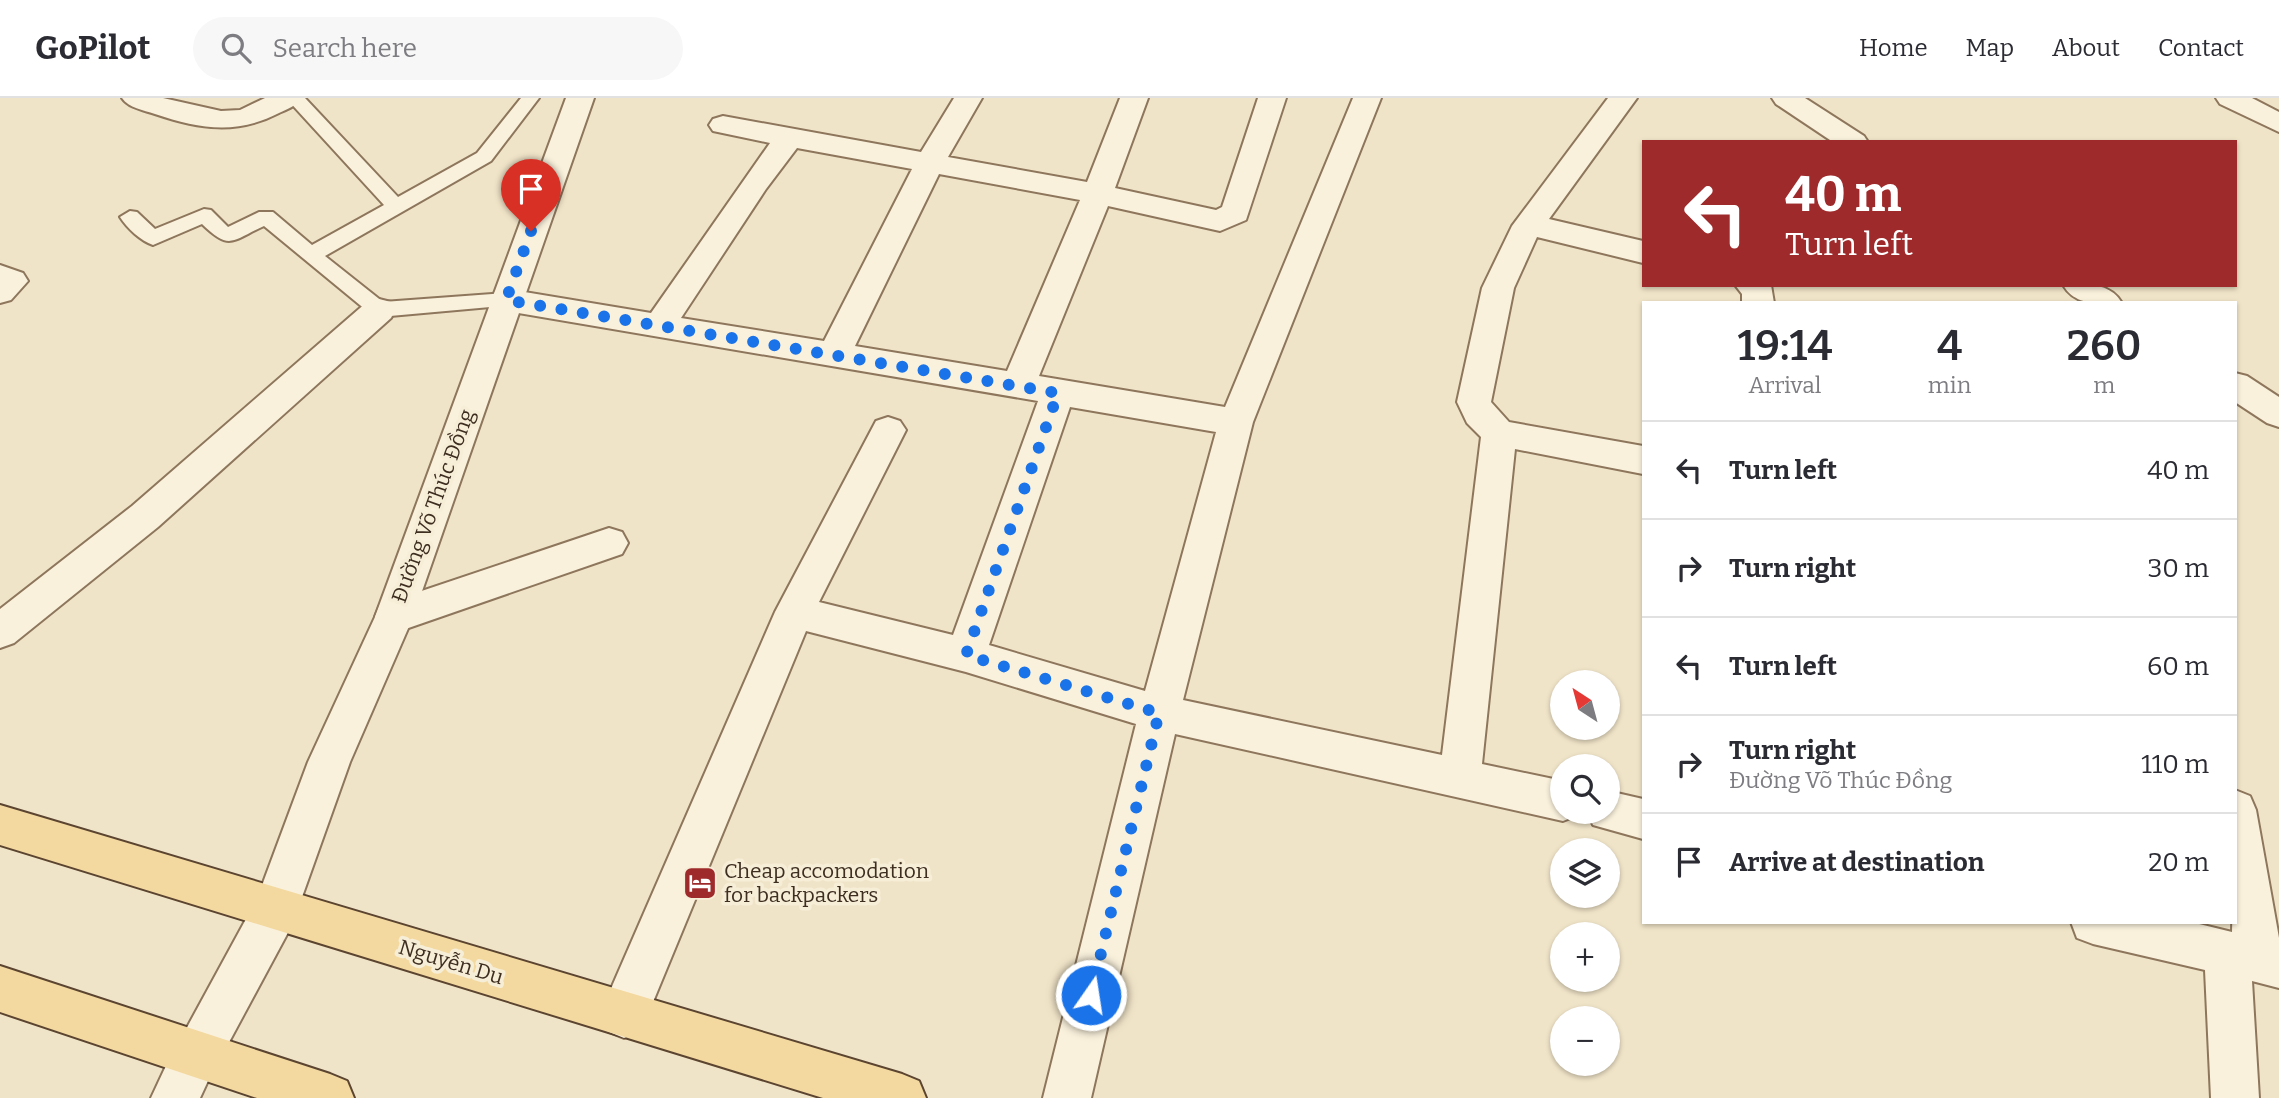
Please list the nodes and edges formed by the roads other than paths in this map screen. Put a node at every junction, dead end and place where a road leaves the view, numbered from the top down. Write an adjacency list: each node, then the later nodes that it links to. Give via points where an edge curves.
1 (136, 98): 2 (street, via 225,120 246,117)
2 (288, 98)
3 (295, 98): 19 (lane)
4 (530, 98): 19 (lane, via 484,157)
5 (580, 98): 27 (street, Đường Võ Thúc Đồng)
6 (968, 98): 17 (street)
7 (1134, 98): 18 (street)
8 (1272, 98): 18 (street, via 1235,213 1226,219)
9 (1367, 98): 36 (street)
10 (1623, 98): 21 (street)
11 (1786, 98): 16 (street)
12 (2230, 98): 13 (street)
13 (2279, 123)
14 (723, 125): 15 (street)
15 (790, 137): 17 (street); 30 (street)
16 (1851, 140)
17 (929, 164): 18 (street); 31 (street)
18 (1098, 194): 32 (street)
19 (395, 206): 23 (lane)
20 (130, 217): 23 (lane, via 153,239 204,215 226,236 266,217)
21 (1531, 225): 22 (street); 38 (street, via 1498,288 1476,380 1475,407)
22 (1642, 252)
23 (311, 255): 29 (lane)
24 (0, 276): 26 (street, via 12,281)
25 (2082, 287): 28 (street)
26 (0, 292)
27 (506, 300): 29 (lane); 30 (street); 42 (street, Đường Võ Thúc Đồng)
28 (2103, 301)
29 (379, 310): 43 (street, via 35,607)
30 (659, 326): 31 (street)
31 (834, 355): 32 (street)
32 (1018, 386): 34 (street)
33 (2237, 386): 35 (street)
34 (1058, 393): 36 (street); 44 (street)
35 (2279, 414)
36 (1236, 422): 45 (street)
37 (888, 430): 41 (street)
38 (1499, 433): 39 (street); 46 (street)
39 (1642, 460)
40 (608, 543): 42 (street)
41 (794, 612): 44 (street); 56 (street)
42 (394, 617): 52 (street, Đường Võ Thúc Đồng, via 329,762)
43 (0, 631)
44 (966, 655): 45 (street)
45 (1159, 713): 46 (street); 61 (street)
46 (1460, 777): 47 (street)
47 (1550, 798)
48 (1620, 814): 49 (street)
49 (1642, 819)
50 (2237, 824): 54 (street)
51 (0, 825): 52 (main road, Nguyễn Du)
52 (276, 910): 56 (main road, Nguyễn Du); 57 (street, Đường Võ Thúc Đồng)
53 (2102, 924): 54 (street)
54 (2256, 959): 62 (street)
55 (0, 989): 57 (main road)
56 (624, 1014): 60 (main road, Nguyễn Du)
57 (196, 1055): 58 (street, Đường Võ Thúc Đồng); 59 (main road)
58 (175, 1098)
59 (330, 1098)
60 (902, 1098)
61 (1067, 1098)
62 (2235, 1098)

